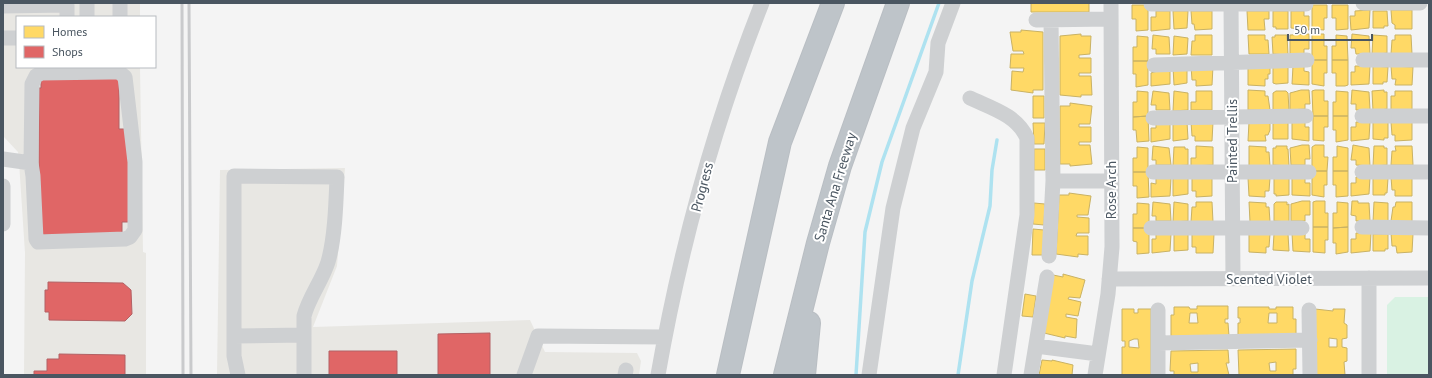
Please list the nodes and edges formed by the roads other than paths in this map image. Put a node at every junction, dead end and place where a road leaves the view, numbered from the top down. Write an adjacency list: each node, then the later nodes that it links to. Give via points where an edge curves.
1 (87, 3): 16 (street)
2 (120, 3): 17 (street)
3 (762, 3): 61 (street, Progress, via 742,53 709,159)
4 (833, 3): 70 (highway, via 780,142)
5 (898, 3): 50 (highway, Santa Ana Freeway, via 840,166)
6 (953, 3): 73 (street, via 938,44 936,72 913,128 893,208)
7 (1111, 3): 20 (street, Rose Arch)
8 (1363, 3): 9 (street)
9 (1420, 3)
10 (1151, 4): 11 (street)
11 (1231, 4): 12 (street); 26 (street, Painted Trellis)
12 (1306, 4)
13 (3, 6): 14 (street)
14 (30, 11): 15 (street, via 67,5)
15 (67, 16)
16 (87, 16)
17 (120, 16)
18 (1036, 20): 19 (street)
19 (1052, 20): 20 (street); 41 (street)
20 (1110, 20): 42 (street, Rose Arch)
21 (3, 38): 22 (street)
22 (16, 38)
23 (1307, 60): 26 (street)
24 (1363, 60): 25 (street)
25 (1429, 60)
26 (1231, 62): 27 (street); 32 (street, Painted Trellis)
27 (1154, 64)
28 (970, 98): 74 (street, via 1017,122 1027,138 1027,215)
29 (1306, 116): 32 (street)
30 (1362, 116): 31 (street)
31 (1429, 116)
32 (1231, 117): 33 (street); 37 (street, Painted Trellis)
33 (1153, 118)
34 (3, 159): 35 (street)
35 (31, 163): 35 (street, via 38,242 130,237 135,230 135,162 123,74 41,72 36,76 32,84)
36 (1153, 172): 37 (street)
37 (1232, 172): 38 (street); 47 (street, Painted Trellis)
38 (1309, 172)
39 (1362, 172): 40 (street)
40 (1429, 172)
41 (1053, 181): 42 (street); 51 (street)
42 (1111, 181): 55 (street, Rose Arch)
43 (3, 186): 44 (street)
44 (3, 224)
45 (1362, 227): 49 (street)
46 (1151, 228): 47 (street)
47 (1232, 228): 48 (street); 56 (street, Painted Trellis)
48 (1302, 228)
49 (1429, 228)
50 (818, 243): 71 (highway, Santa Ana Freeway); 72 (highway)
51 (1049, 256)
52 (1046, 277): 64 (street)
53 (1369, 278): 54 (street, Scented Violet); 56 (street, Scented Violet); 79 (street)
54 (1429, 278)
55 (1110, 279): 56 (street, Scented Violet); 65 (street, Rose Arch)
56 (1232, 279)
57 (1158, 310): 63 (street)
58 (1309, 310): 62 (street)
59 (304, 335): 60 (street); 60 (street, via 306,306 328,262 337,177 234,176); 67 (street)
60 (234, 336): 66 (street, via 234,356)
61 (664, 338): 68 (street, via 538,336); 69 (street, Progress)
62 (1310, 340): 63 (street); 78 (street)
63 (1158, 343): 77 (street)
64 (1036, 346): 65 (street); 75 (street)
65 (1098, 354): 76 (street, Rose Arch)
66 (238, 375)
67 (304, 375)
68 (524, 375)
69 (658, 375)
70 (728, 375)
71 (785, 375)
72 (804, 375)
73 (869, 375)
74 (1004, 375)
75 (1031, 375)
76 (1095, 375)
77 (1158, 375)
78 (1310, 375)
79 (1369, 375)

